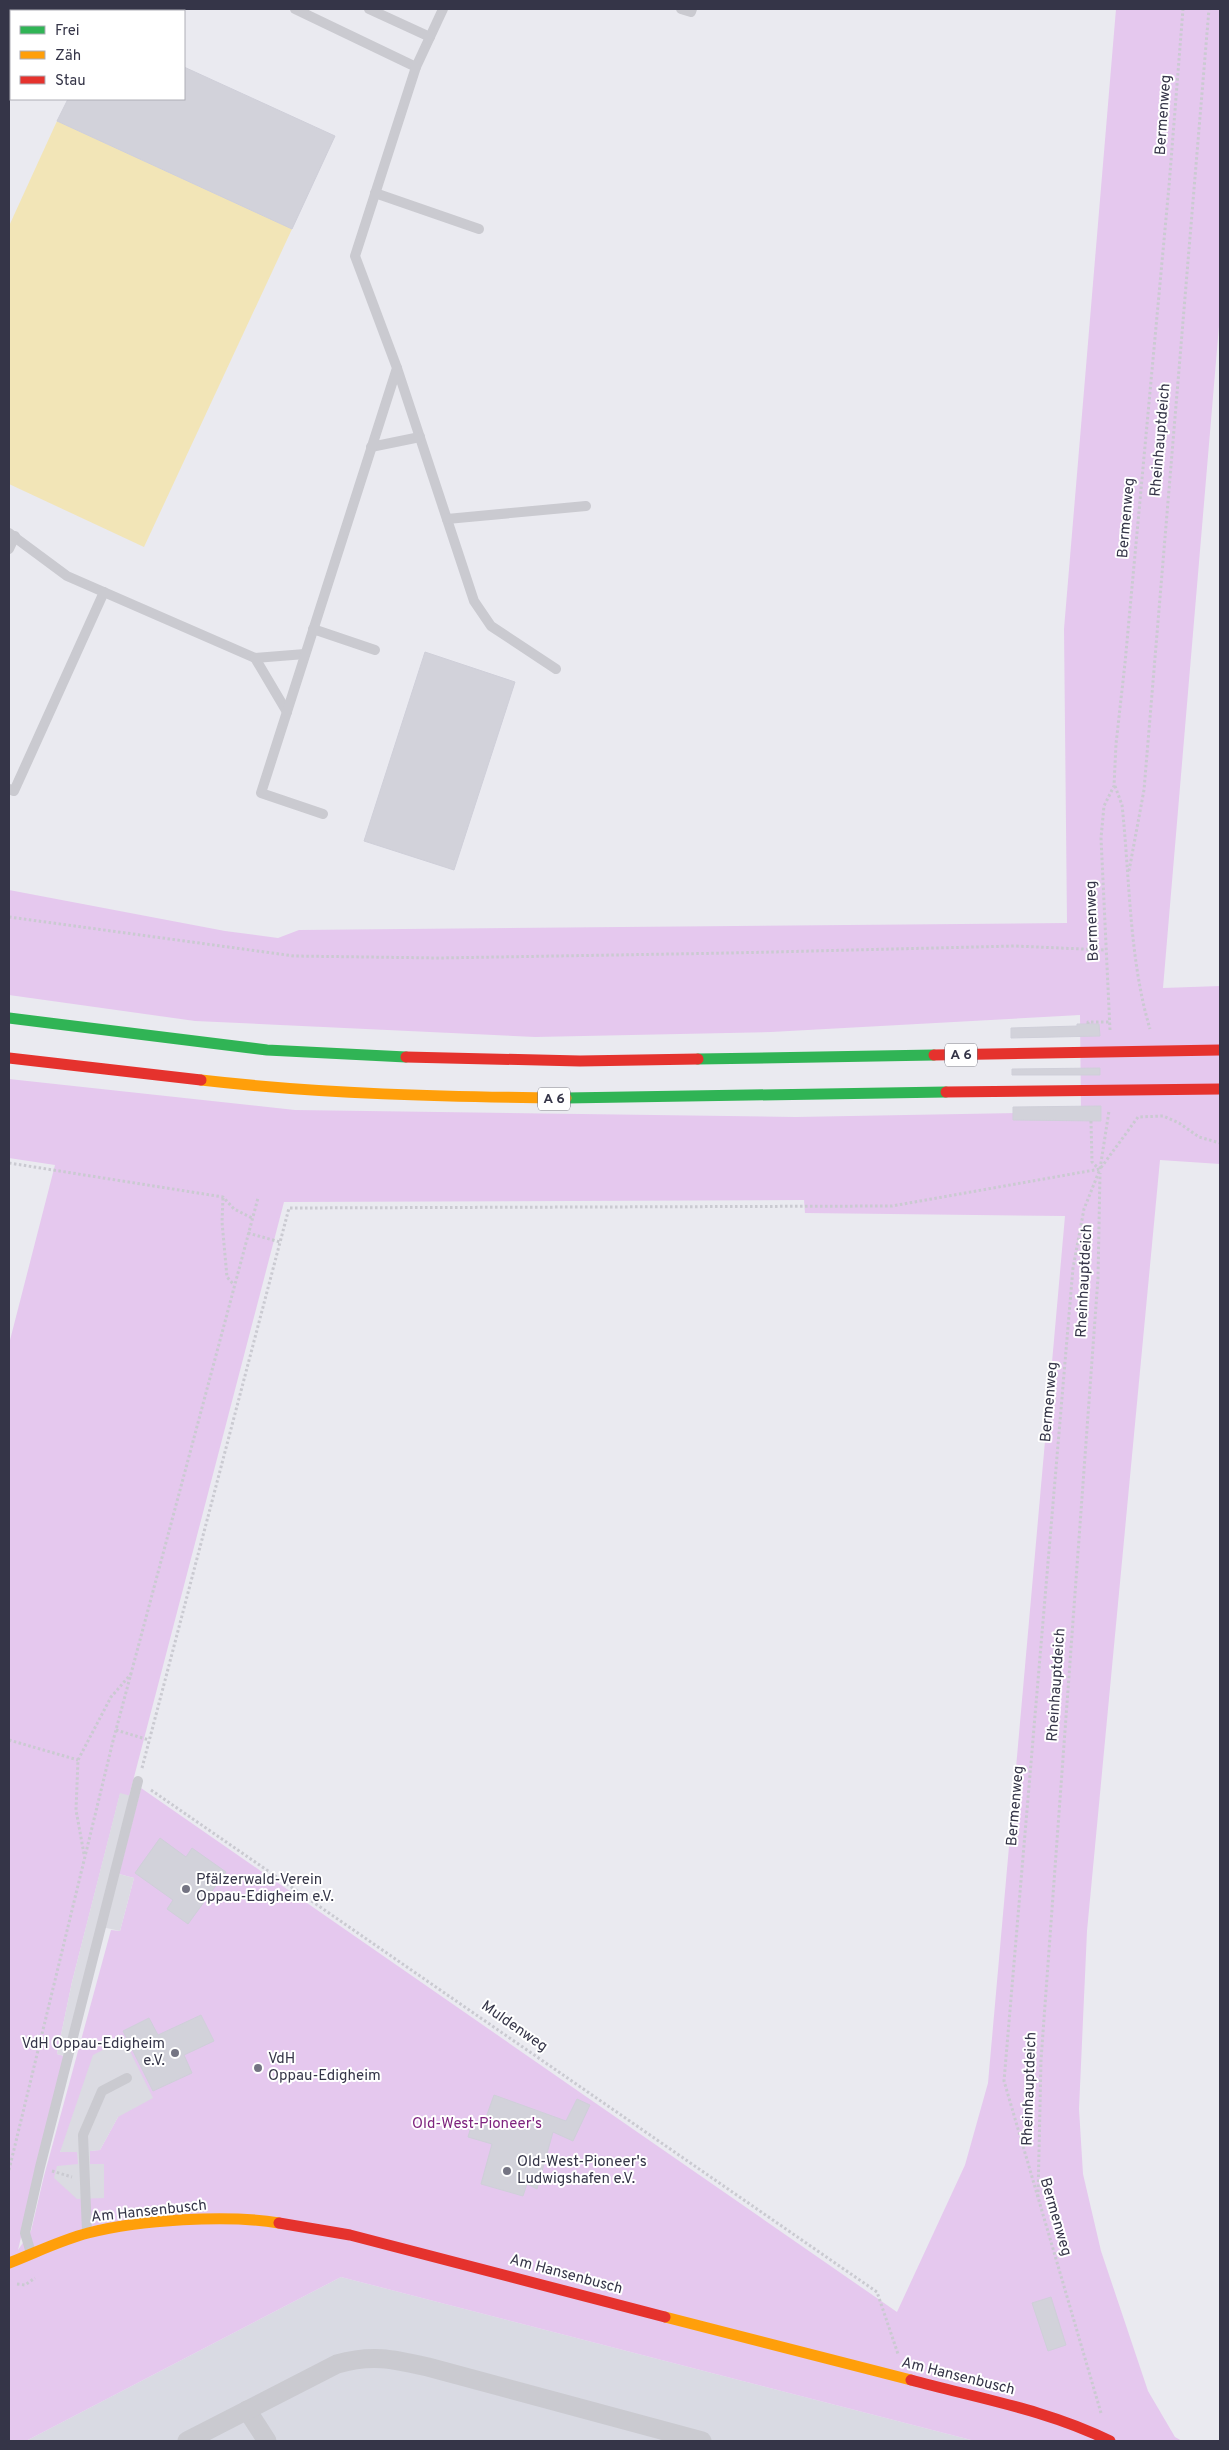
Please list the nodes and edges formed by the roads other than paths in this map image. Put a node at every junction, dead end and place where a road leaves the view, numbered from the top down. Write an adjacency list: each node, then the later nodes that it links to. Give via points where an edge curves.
1 (295, 9): 7 (lane)
2 (369, 9): 6 (lane)
3 (443, 9): 6 (lane)
4 (681, 9): 5 (lane, via 691,12)
5 (692, 9)
6 (430, 37): 7 (lane)
7 (416, 66): 8 (lane)
8 (375, 193): 9 (lane); 10 (lane, via 355,256)
9 (479, 229)
10 (397, 368): 11 (lane); 12 (lane)
11 (420, 437): 12 (lane); 14 (lane)
12 (372, 447): 18 (lane)
13 (586, 506): 14 (lane)
14 (447, 519): 22 (lane, via 474,601 491,626)
15 (12, 534): 16 (lane); 17 (lane, via 67,576)
16 (9, 549)
17 (104, 592): 21 (lane); 24 (lane, via 14,791)
18 (313, 629): 19 (lane); 20 (lane)
19 (375, 650)
20 (305, 654): 21 (lane); 23 (lane)
21 (254, 658): 23 (lane)
22 (556, 669)
23 (287, 712): 25 (lane, via 261,793)
24 (9, 789)
25 (323, 814)
26 (9, 1018): 27 (main road, A 6, via 266,1050 437,1058 580,1061)
27 (1220, 1050)
28 (9, 1058): 29 (main road, A 6, via 260,1087 435,1097 627,1099)
29 (1220, 1089)
30 (138, 1781): 33 (lane, via 25,2233)
31 (127, 2078): 32 (lane, via 102,2091 83,2135)
32 (87, 2233): 33 (main road, Am Hansenbusch); 39 (main road, Am Hansenbusch, via 196,2219 272,2222 350,2235 1028,2411)
33 (31, 2253): 34 (main road, Am Hansenbusch)
34 (9, 2263)
35 (246, 2410): 36 (street); 37 (street); 38 (street, via 337,2364 360,2358 392,2359)
36 (187, 2441)
37 (266, 2441)
38 (702, 2441)
39 (1110, 2441)

